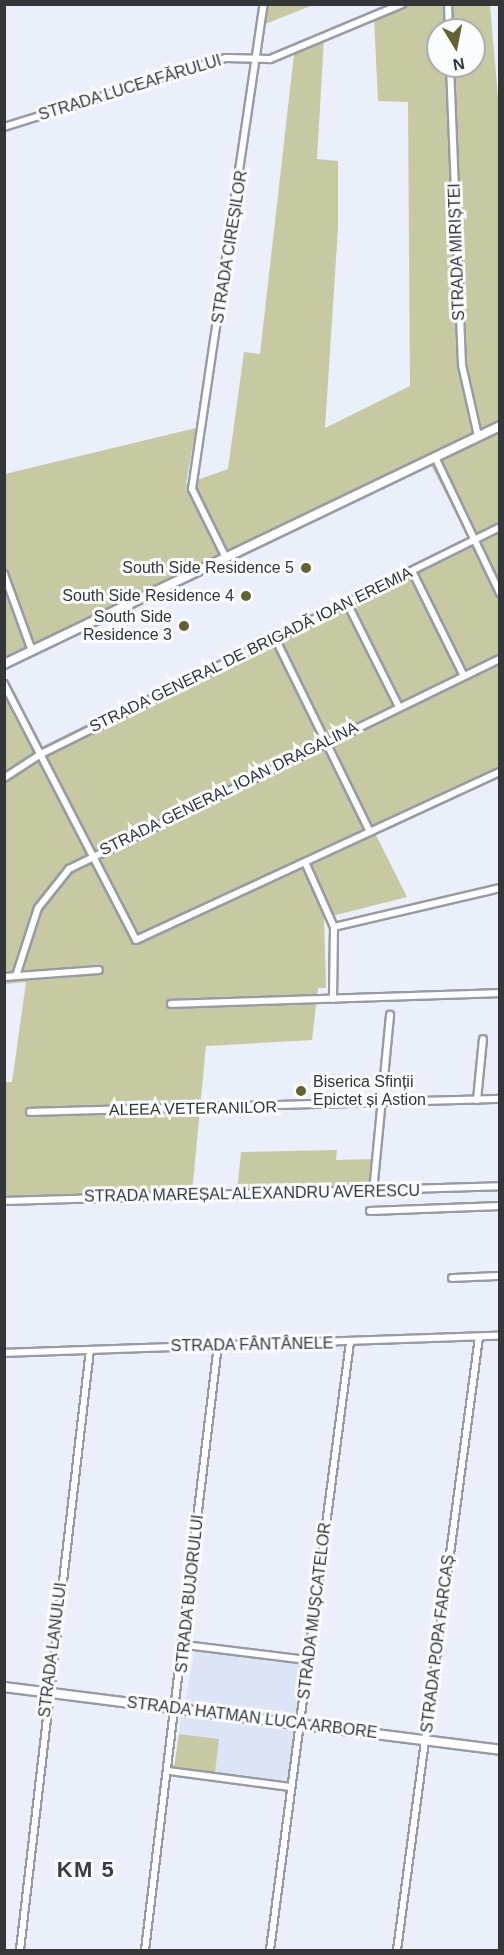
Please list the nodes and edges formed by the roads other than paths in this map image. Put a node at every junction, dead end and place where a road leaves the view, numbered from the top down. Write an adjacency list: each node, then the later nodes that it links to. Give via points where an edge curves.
1 (264, 4): 3 (street, STRADA CIREȘILOR)
2 (402, 4): 3 (street, STRADA LUCEAFĂRULUI, via 293,50)
3 (257, 60): 5 (street, STRADA LUCEAFĂRULUI, via 226,58); 11 (street, STRADA CIREȘILOR, via 192,489)
4 (450, 78): 7 (street, STRADA MIRIȘTEI, via 462,365)
5 (4, 127)
6 (500, 426): 7 (main road)
7 (478, 436): 8 (main road)
8 (435, 457): 10 (street); 11 (main road)
9 (500, 527): 10 (street, STRADA GENERAL DE BRIGADĂ IOAN EREMIA)
10 (474, 540): 12 (street, STRADA GENERAL DE BRIGADĂ IOAN EREMIA); 14 (street)
11 (226, 558): 17 (main road)
12 (411, 571): 15 (street, STRADA GENERAL DE BRIGADĂ IOAN EREMIA); 20 (street)
13 (4, 574): 17 (street)
14 (500, 593)
15 (346, 603): 16 (street, STRADA GENERAL DE BRIGADĂ IOAN EREMIA); 22 (street)
16 (275, 638): 23 (street); 24 (street, STRADA GENERAL DE BRIGADĂ IOAN EREMIA)
17 (32, 651): 19 (main road)
18 (500, 659): 20 (street, STRADA GENERAL IOAN DRAGALINA)
19 (4, 664)
20 (464, 676): 22 (street, STRADA GENERAL IOAN DRAGALINA)
21 (4, 684): 24 (street)
22 (399, 707): 23 (street, STRADA GENERAL IOAN DRAGALINA)
23 (326, 742): 27 (street); 28 (street, STRADA GENERAL IOAN DRAGALINA)
24 (41, 754): 26 (street, STRADA GENERAL DE BRIGADĂ IOAN EREMIA); 28 (street)
25 (500, 772): 27 (street)
26 (4, 778)
27 (370, 832): 29 (street)
28 (92, 855): 29 (street, via 136,940); 33 (street, STRADA GENERAL IOAN DRAGALINA, via 69,869 45,897)
29 (305, 862): 31 (street)
30 (500, 888): 31 (street)
31 (334, 927): 36 (street)
32 (99, 970): 33 (street)
33 (16, 976): 34 (street)
34 (4, 977)
35 (500, 993): 36 (street)
36 (333, 999): 37 (street)
37 (171, 1005)
38 (390, 1015): 42 (street)
39 (483, 1039): 41 (street)
40 (500, 1099): 41 (street, ALEEA VETERANILOR)
41 (477, 1100): 42 (street, ALEEA VETERANILOR)
42 (384, 1104): 43 (street, ALEEA VETERANILOR); 45 (street)
43 (30, 1112)
44 (500, 1186): 45 (street, STRADA MAREȘAL ALEXANDRU AVERESCU)
45 (373, 1192): 46 (street, STRADA MAREȘAL ALEXANDRU AVERESCU)
46 (4, 1201)
47 (500, 1206): 48 (street, STRADA MAREȘAL ALEXANDRU AVERESCU)
48 (370, 1211)
49 (500, 1276): 50 (street)
50 (452, 1278)
51 (500, 1336): 52 (street, STRADA FÂNTÂNELE)
52 (478, 1337): 53 (street, STRADA FÂNTÂNELE); 63 (street, STRADA POPA FARCAȘ)
53 (350, 1342): 54 (street, STRADA FÂNTÂNELE); 58 (street, STRADA MUȘCATELOR)
54 (218, 1345): 55 (street, STRADA FÂNTÂNELE); 57 (street, STRADA BUJORULUI)
55 (90, 1350): 56 (street, STRADA FÂNTÂNELE); 60 (street, STRADA LANULUI)
56 (4, 1353)
57 (185, 1645): 58 (street); 61 (street, STRADA BUJORULUI)
58 (308, 1660): 62 (street, STRADA MUȘCATELOR)
59 (4, 1687): 60 (street, STRADA HATMAN LUCA ARBORE)
60 (48, 1692): 61 (street, STRADA HATMAN LUCA ARBORE); 67 (street, STRADA LANULUI)
61 (177, 1708): 62 (street, STRADA HATMAN LUCA ARBORE); 65 (street, STRADA BUJORULUI)
62 (300, 1724): 63 (street, STRADA HATMAN LUCA ARBORE); 66 (street, STRADA MUȘCATELOR)
63 (425, 1741): 64 (street, STRADA HATMAN LUCA ARBORE); 70 (street, STRADA POPA FARCAȘ)
64 (500, 1750)
65 (169, 1771): 66 (street); 68 (street, STRADA BUJORULUI)
66 (291, 1787): 69 (street, STRADA MUȘCATELOR)
67 (20, 1950)
68 (145, 1950)
69 (270, 1950)
70 (397, 1950)

